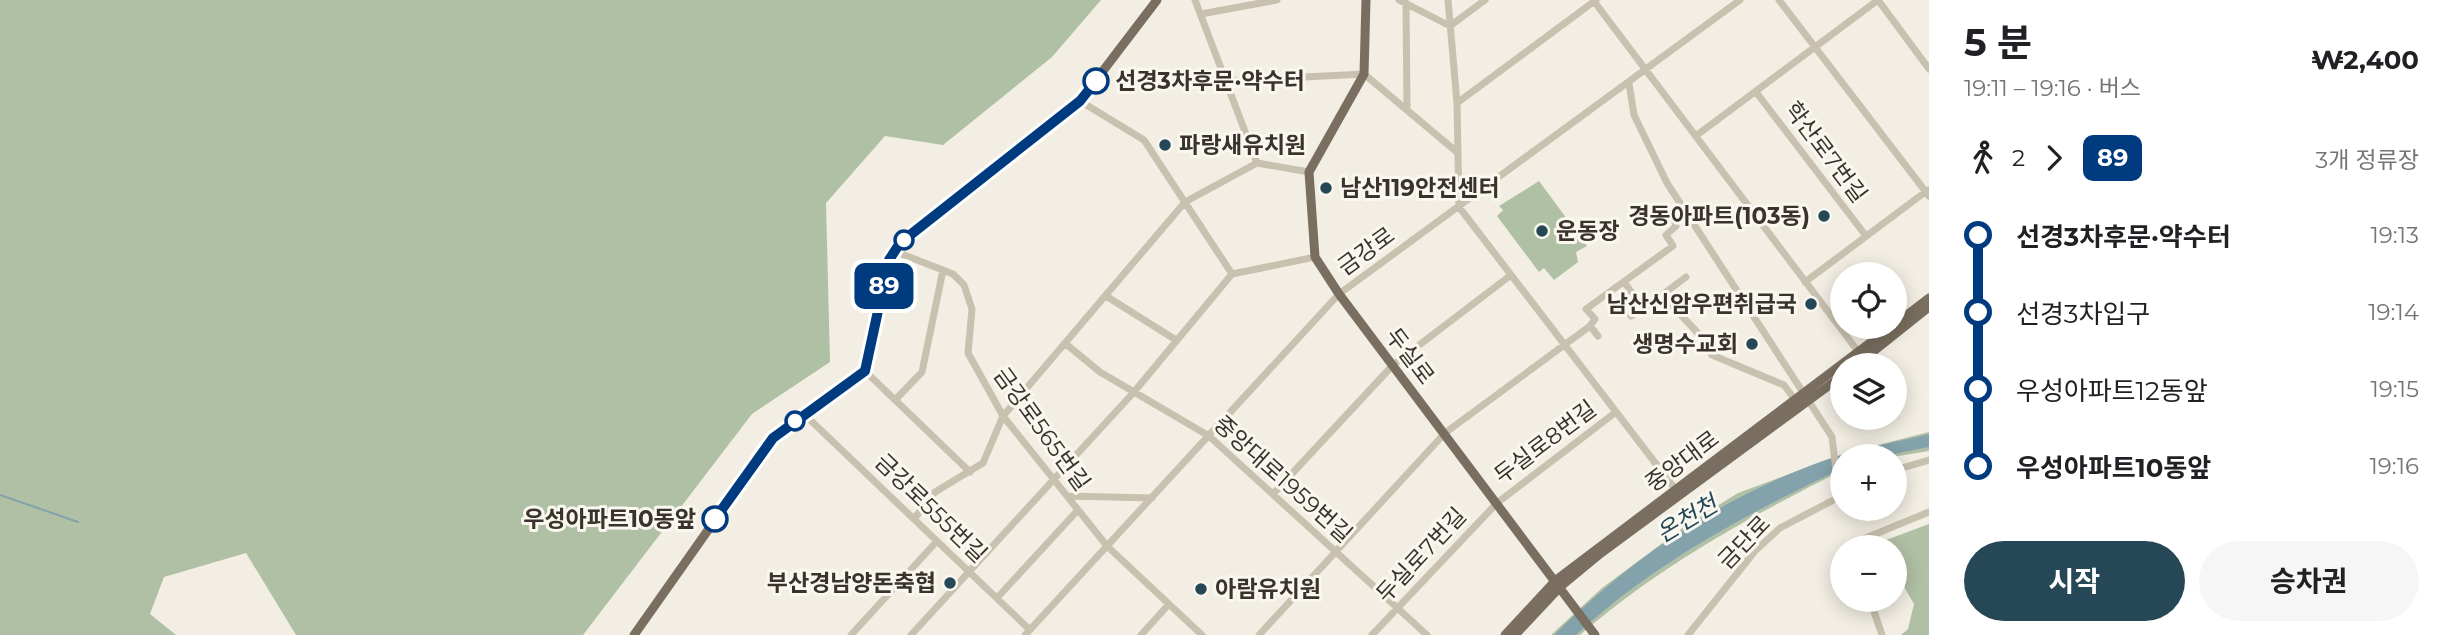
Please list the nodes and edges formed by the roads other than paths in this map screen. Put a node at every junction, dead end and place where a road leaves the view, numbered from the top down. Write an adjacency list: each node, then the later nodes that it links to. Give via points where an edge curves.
1 (1157, 0): 21 (main road)
2 (1195, 0): 12 (street)
3 (1277, 0): 12 (street)
4 (1366, 0): 17 (main road)
5 (1448, 0): 13 (street)
6 (1485, 0): 13 (street)
7 (1740, 0): 16 (street, 금강로)
8 (1779, 0): 14 (street)
9 (1878, 0): 14 (street); 15 (street)
10 (1595, 1): 16 (street); 22 (street)
11 (1402, 2): 13 (street); 23 (street)
12 (1200, 15): 18 (street)
13 (1450, 26): 22 (street)
14 (1815, 47): 20 (street); 28 (street)
15 (1929, 69)
16 (1646, 70): 19 (street, 금강로); 24 (street)
17 (1364, 74): 18 (street); 23 (street); 27 (main road)
18 (1225, 80): 26 (street)
19 (1629, 83): 30 (street, 금강로); 31 (street, via 1634,116)
20 (1756, 92): 24 (street); 32 (street, 학산로7번길)
21 (1080, 101): 29 (street, via 1144,140); 33 (main road)
22 (1457, 103): 25 (street)
23 (1407, 110): 25 (street)
24 (1697, 135): 40 (street)
25 (1458, 153): 30 (street)
26 (1256, 163): 27 (street); 29 (street)
27 (1309, 172): 34 (main road, 두실로)
28 (1928, 192): 32 (street)
29 (1185, 202): 36 (street); 43 (street)
30 (1459, 207): 37 (street); 41 (street, 금강로)
31 (1681, 207): 39 (street, via 1674,214 1676,226 1666,235 1673,246); 63 (street)
32 (1866, 236): 40 (street)
33 (894, 251): 35 (street, 금강로565번길); 59 (main road)
34 (1315, 257): 36 (street); 41 (main road, 두실로)
35 (943, 270): 64 (street, via 922,372); 68 (street, 금강로565번길, via 964,285 972,309 968,353)
36 (1232, 274): 52 (street)
37 (1511, 275): 54 (street); 58 (street)
38 (1686, 277): 42 (street)
39 (1624, 282): 46 (street); 49 (street, via 1586,309 1595,319)
40 (1805, 282): 55 (street)
41 (1339, 294): 58 (main road, 두실로); 70 (street, 금강로)
42 (1662, 295): 46 (street); 65 (street, via 1712,355 1784,385)
43 (1106, 296): 52 (street); 53 (street)
44 (1929, 298): 47 (main road)
45 (1929, 307): 57 (main road, 중앙대로)
46 (1643, 308): 48 (street)
47 (1907, 315)
48 (1631, 316)
49 (1590, 326): 50 (street); 54 (street)
50 (1598, 336)
51 (1879, 339): 56 (main road, 중앙대로)
52 (1176, 340): 62 (street)
53 (1066, 344): 62 (street, 중앙대로1959번길); 68 (street)
54 (1565, 346): 66 (street); 69 (street)
55 (1859, 353)
56 (1864, 353)
57 (1865, 353)
58 (1393, 365): 69 (main road, 두실로); 77 (street)
59 (865, 371): 64 (street); 67 (main road)
60 (1830, 379): 63 (main road, 중앙대로)
61 (1830, 383): 63 (main road, 중앙대로)
62 (1134, 392): 70 (street, 중앙대로1959번길); 75 (street)
63 (1807, 396): 65 (main road, 중앙대로); 71 (street); 90 (main road, 중앙대로)
64 (895, 400): 74 (street)
65 (1795, 400): 76 (main road, 중앙대로)
66 (1616, 412): 76 (street); 81 (street, 두실로8번길)
67 (804, 414): 84 (street, 금강로555번길); 96 (main road, via 766,447)
68 (1003, 416): 74 (street, via 983,463); 75 (street, 금강로565번길)
69 (1445, 433): 81 (main road, 두실로); 88 (street)
70 (1209, 436): 77 (street, 중앙대로1959번길); 79 (street, 금강로)
71 (1833, 444)
72 (1929, 460): 73 (street)
73 (1907, 466)
74 (970, 472): 84 (street, via 935,492)
75 (1053, 478): 78 (street, 금강로565번길); 89 (street)
76 (1676, 490): 90 (main road, 중앙대로)
77 (1273, 494): 88 (street, 중앙대로1959번길)
78 (1067, 496): 79 (street); 82 (street, 금강로565번길)
79 (1152, 498): 87 (street, 금강로)
80 (1830, 502): 107 (street, 금단로, via 1780,528 1755,551)
81 (1497, 503): 90 (main road, 두실로); 93 (street, 두실로7번길)
82 (1078, 510): 87 (street, 금강로565번길); 91 (street, 금강로565번길)
83 (1929, 512): 85 (street)
84 (914, 519): 86 (street, 금강로555번길)
85 (1873, 535)
86 (937, 541): 89 (street, 금강로555번길); 97 (street)
87 (1107, 547): 92 (street, 금강로565번길); 95 (street, 금강로)
88 (1336, 552): 93 (street, 중앙대로1959번길); 101 (street)
89 (969, 572): 91 (street, 금강로555번길); 98 (street)
90 (1558, 583): 104 (main road, 중앙대로); 105 (main road, 중앙대로); 106 (main road, 두실로)
91 (997, 598): 95 (street, 금강로555번길)
92 (1169, 604): 99 (street); 100 (street, 금강로565번길)
93 (1398, 608): 102 (street, 두실로7번길); 103 (street, 중앙대로1959번길)
94 (1874, 612): 108 (street)
95 (1028, 633)
96 (634, 635)
97 (851, 635)
98 (911, 635)
99 (1141, 635)
100 (1202, 635)
101 (1259, 635)
102 (1372, 635)
103 (1427, 635)
104 (1505, 635)
105 (1515, 635)
106 (1595, 635)
107 (1688, 635)
108 (1882, 635)

